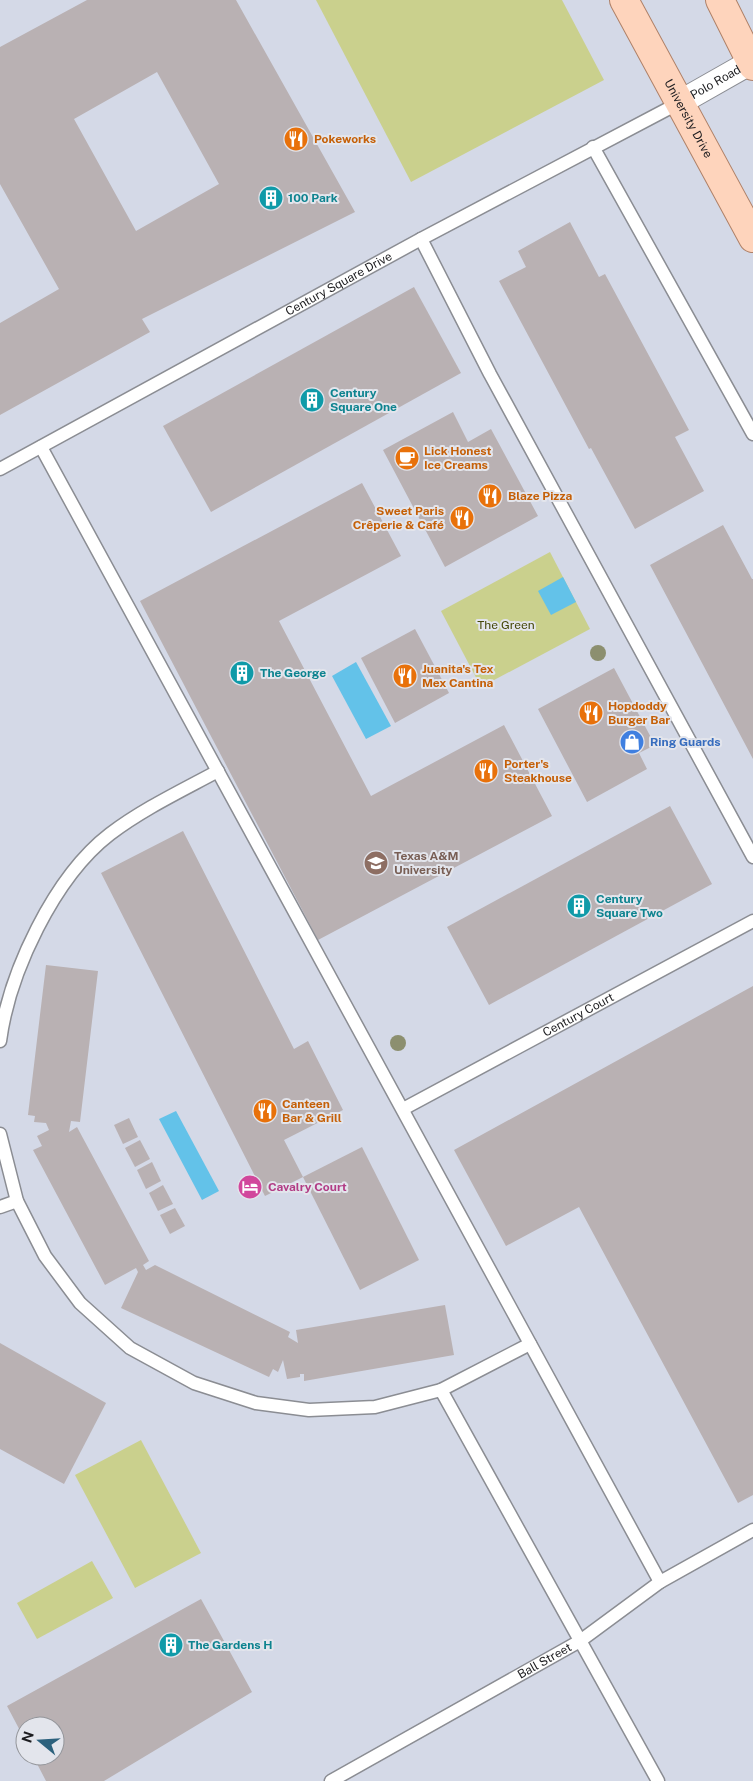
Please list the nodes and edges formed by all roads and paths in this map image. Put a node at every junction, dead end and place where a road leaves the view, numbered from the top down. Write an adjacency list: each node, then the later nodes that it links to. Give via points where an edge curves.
1 (624, 0): 4 (main road, University Drive)
2 (720, 0): 3 (main road)
3 (752, 63): 4 (street, Polo Road)
4 (679, 103): 5 (lane, Century Square Drive); 6 (main road, University Drive)
5 (593, 147): 7 (lane, Century Square Drive); 8 (lane)
6 (753, 238)
7 (421, 239): 9 (lane, Century Square Drive); 12 (lane, via 490,374)
8 (753, 434)
9 (41, 447): 10 (lane, Century Square Drive); 11 (lane)
10 (0, 469)
11 (218, 771): 14 (lane, via 146,810 109,835 80,861 46,912 19,968 3,1017); 15 (lane)
12 (753, 857)
13 (753, 921): 15 (lane, Century Court)
14 (0, 1041)
15 (403, 1109): 19 (lane)
16 (0, 1134): 17 (lane)
17 (17, 1201): 18 (lane); 20 (lane, via 45,1256 80,1303 130,1348 194,1383 256,1403 308,1410 375,1408)
18 (0, 1207)
19 (530, 1344): 20 (lane); 22 (lane)
20 (441, 1390): 23 (lane)
21 (753, 1530): 22 (lane, Ball Street)
22 (660, 1582): 23 (lane, Ball Street)
23 (580, 1641): 24 (lane, Ball Street); 25 (lane)
24 (331, 1781)
25 (658, 1781)

